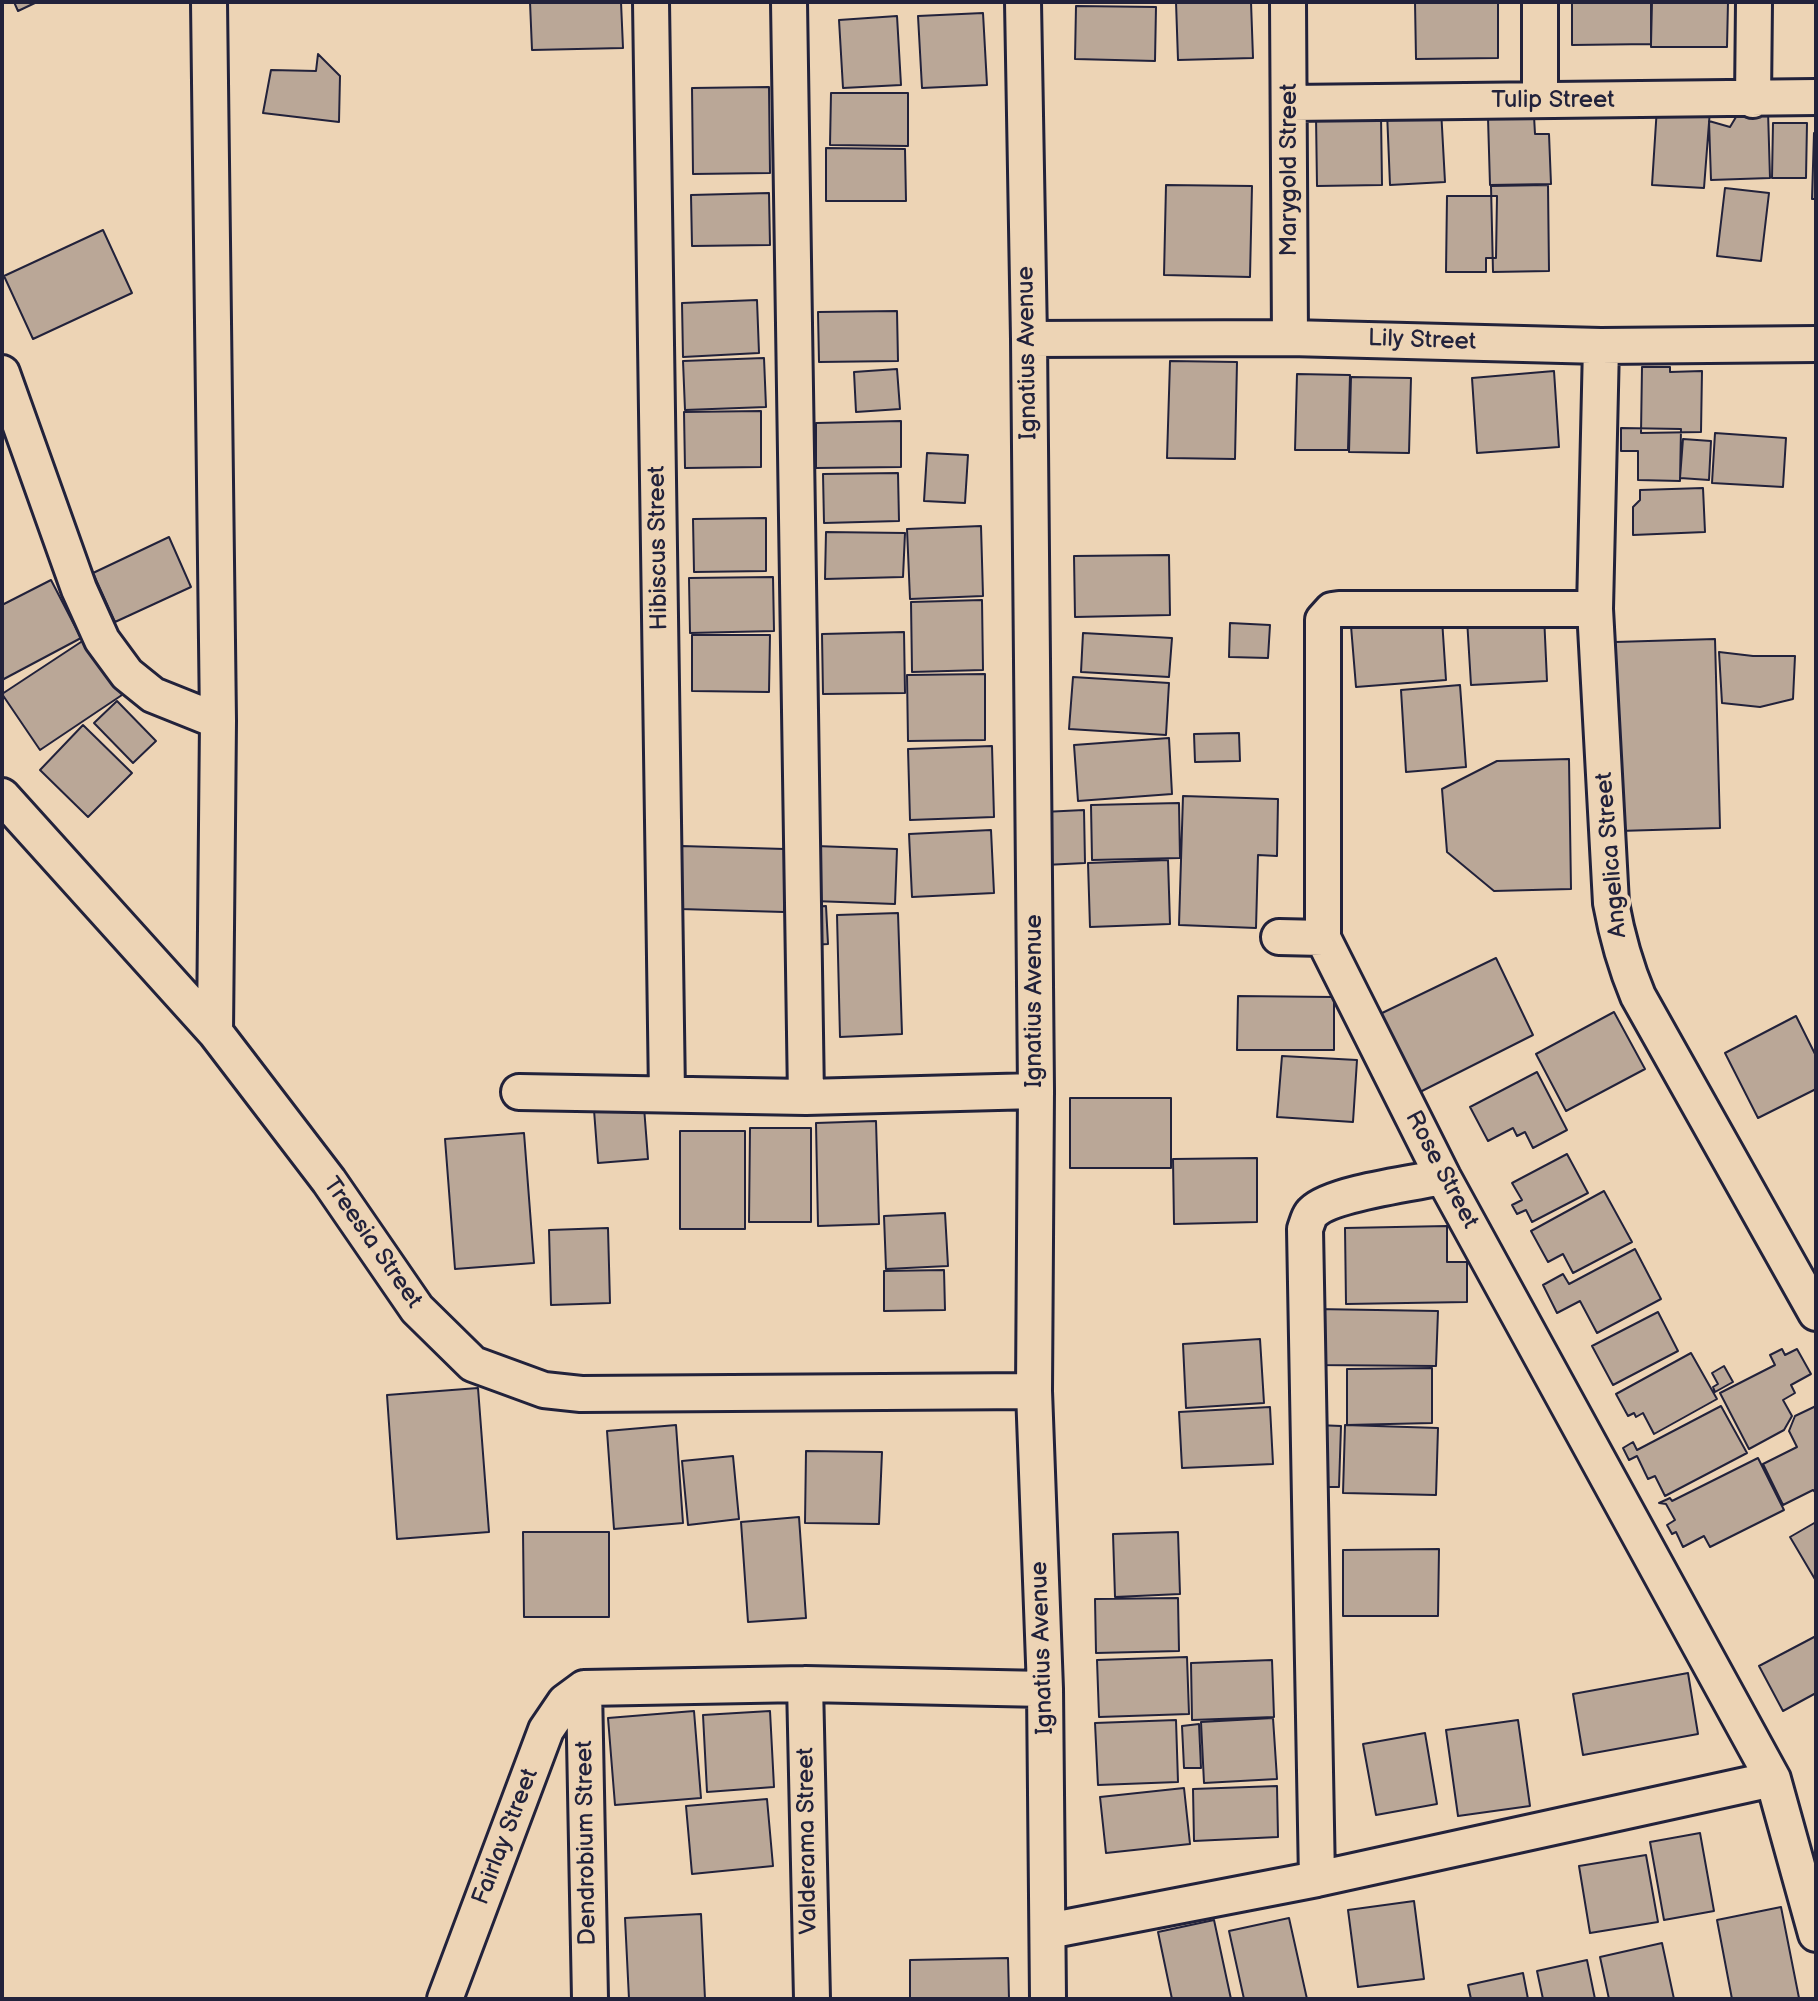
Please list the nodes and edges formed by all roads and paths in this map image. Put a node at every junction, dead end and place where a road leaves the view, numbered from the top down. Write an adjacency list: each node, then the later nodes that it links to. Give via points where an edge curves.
1 (209, 2): 18 (street)
2 (651, 2): 25 (street, Hibiscus Street)
3 (789, 2): 26 (street)
4 (1023, 2): 13 (street, Ignatius Avenue)
5 (1288, 2): 11 (street, Marygold Street)
6 (1540, 2): 9 (street)
7 (1754, 2): 10 (street)
8 (1816, 97): 10 (street, Tulip Street)
9 (1540, 100): 10 (street, Tulip Street); 11 (street, Tulip Street)
10 (1753, 100)
11 (1290, 103): 12 (street, Marygold Street)
12 (1290, 338): 13 (street, Lily Street); 15 (street, Lily Street)
13 (1029, 339): 23 (street, Ignatius Avenue)
14 (1816, 344): 15 (street, Lily Street)
15 (1601, 346): 17 (street, Angelica Street)
16 (2, 373): 18 (street, via 102,640 127,674 153,695)
17 (1595, 609): 21 (street, Rose Street, via 1339,609 1326,615); 28 (street, Angelica Street, via 1611,903 1623,962)
18 (218, 721): 22 (street)
19 (2, 796): 22 (street, Treesia Street)
20 (1279, 937): 21 (street)
21 (1323, 938): 27 (street, Rose Street)
22 (215, 1032): 29 (street, Treesia Street, via 329,1181 417,1309 473,1364 544,1390 581,1394)
23 (1036, 1091): 26 (street); 29 (street, Ignatius Avenue)
24 (519, 1092): 25 (street)
25 (667, 1094): 26 (street)
26 (806, 1097)
27 (1443, 1177): 33 (street, Rose Street); 34 (street, via 1326,1204 1312,1212 1305,1229)
28 (1816, 1313)
29 (1034, 1391): 32 (street, Ignatius Avenue)
30 (805, 1684): 31 (street); 32 (street); 39 (street, Valderama Street)
31 (584, 1688): 37 (street, Fairlay Street, via 565,1702 546,1730); 38 (street, Dendrobium Street)
32 (1045, 1689): 35 (street, Ignatius Avenue)
33 (1773, 1779): 34 (street); 36 (street, Rose Street)
34 (1317, 1879): 35 (street)
35 (1048, 1931): 40 (street, Ignatius Avenue)
36 (1816, 1934)
37 (445, 1999)
38 (590, 1999)
39 (812, 1999)
40 (1048, 1999)

